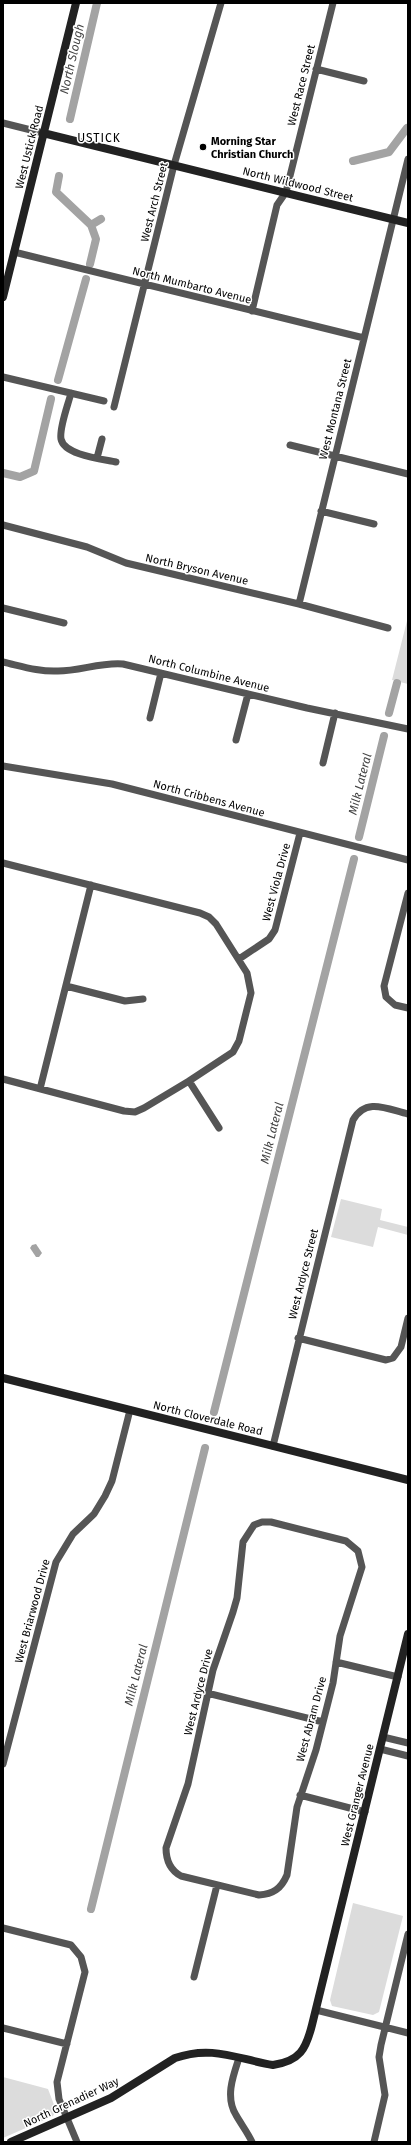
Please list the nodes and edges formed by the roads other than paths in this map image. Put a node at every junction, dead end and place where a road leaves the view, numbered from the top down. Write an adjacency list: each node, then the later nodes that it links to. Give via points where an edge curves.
1 (76, 3): 7 (street, West Ustick Road)
2 (221, 3): 9 (street, West Arch Street)
3 (333, 3): 4 (street, West Race Street)
4 (316, 69): 5 (street); 10 (street, West Race Street)
5 (364, 81)
6 (3, 123): 7 (street)
7 (43, 133): 9 (street, North Wildwood Street); 13 (street, West Ustick Road)
8 (408, 159): 11 (street, West Montana Street)
9 (174, 165): 10 (street, North Wildwood Street); 14 (street, West Arch Street)
10 (286, 192): 11 (street, North Wildwood Street); 16 (street, West Race Street, via 277,205)
11 (393, 219): 12 (street, North Wildwood Street); 17 (street, West Montana Street)
12 (408, 223)
13 (14, 252): 14 (street, North Mumbarto Avenue); 15 (street, West Ustick Road)
14 (145, 285): 16 (street, North Mumbarto Avenue); 21 (street, West Arch Street)
15 (3, 297)
16 (252, 311): 17 (street, North Mumbarto Avenue)
17 (364, 338): 24 (street, West Montana Street)
18 (3, 377): 19 (street)
19 (71, 393): 20 (street); 25 (street, via 61,440 63,445 70,451)
20 (104, 402)
21 (114, 407)
22 (102, 439): 25 (street)
23 (290, 445): 24 (street)
24 (334, 456): 27 (street); 28 (street, West Montana Street)
25 (97, 458): 26 (street)
26 (116, 462)
27 (408, 474)
28 (321, 511): 29 (street); 31 (street, West Montana Street)
29 (374, 524)
30 (3, 525): 31 (street, North Bryson Avenue, via 87,547 126,563)
31 (299, 604): 34 (street, North Bryson Avenue)
32 (3, 608): 33 (street)
33 (64, 623)
34 (388, 628)
35 (3, 662): 36 (street, North Columbine Avenue, via 49,671 68,671 113,663)
36 (161, 673): 37 (street, North Columbine Avenue); 39 (street)
37 (248, 694): 38 (street, North Columbine Avenue); 41 (street)
38 (335, 713): 40 (street, North Columbine Avenue); 42 (street)
39 (150, 718)
40 (408, 729)
41 (236, 740)
42 (323, 763)
43 (3, 766): 44 (street, North Cribbens Avenue, via 112,784)
44 (300, 833): 45 (street, North Cribbens Avenue); 49 (street, West Viola Drive, via 275,930 269,939)
45 (408, 860)
46 (3, 863): 47 (street)
47 (91, 885): 49 (street, via 209,917); 50 (street)
48 (408, 893): 52 (street, via 384,986 386,997 395,1005)
49 (239, 959): 54 (street, via 248,973 250,993 239,1042 226,1058)
50 (66, 986): 51 (street, via 125,1001); 55 (street)
51 (142, 999)
52 (408, 1008)
53 (3, 1079): 55 (street)
54 (189, 1081): 55 (street, via 135,1112); 57 (street)
55 (40, 1088)
56 (408, 1114): 59 (street, West Ardyce Street, via 371,1106 360,1109 352,1120)
57 (219, 1128)
58 (408, 1318): 59 (street, via 401,1346 393,1358 378,1360)
59 (298, 1338): 62 (street, West Ardyce Street)
60 (3, 1378): 61 (street, North Cloverdale Road)
61 (130, 1410): 62 (street, North Cloverdale Road); 74 (street, West Briarwood Drive, via 112,1482 94,1514 72,1534 56,1562)
62 (274, 1446): 63 (street, North Cloverdale Road)
63 (408, 1480)
64 (254, 1525): 66 (street, West Abram Drive, via 271,1522 346,1542 358,1551 362,1567 340,1636); 68 (street, West Ardyce Drive, via 243,1542 237,1598)
65 (408, 1634): 67 (street, West Granger Avenue)
66 (336, 1662): 67 (street); 69 (street, West Abram Drive)
67 (398, 1677): 70 (street, West Granger Avenue)
68 (207, 1693): 69 (street); 77 (street, West Ardyce Drive, via 188,1784 166,1848 169,1866 174,1872)
69 (324, 1722): 75 (street, West Abram Drive)
70 (383, 1737): 71 (street); 72 (street, West Granger Avenue)
71 (408, 1743)
72 (380, 1749): 73 (street); 76 (street, West Granger Avenue)
73 (408, 1756)
74 (3, 1764)
75 (300, 1795): 76 (street); 77 (street, West Abram Drive, via 287,1875 283,1884 268,1894 258,1895)
76 (364, 1812): 81 (street, West Granger Avenue)
77 (217, 1885): 80 (street)
78 (3, 1928): 85 (street, via 67,1944 76,1949 81,1957 85,1972)
79 (408, 1934): 82 (street)
80 (194, 1977)
81 (316, 2010): 82 (street); 86 (street, West Granger Avenue, via 308,2040)
82 (385, 2027): 84 (street); 92 (street, via 379,2057 385,2095)
83 (3, 2028): 85 (street)
84 (408, 2033)
85 (67, 2044): 88 (street, via 57,2082 59,2099)
86 (297, 2057): 87 (street, North Grenadier Way, via 273,2065)
87 (239, 2058): 88 (street, North Grenadier Way, via 208,2051 175,2058 111,2098); 91 (street, via 231,2085 230,2102)
88 (66, 2117): 89 (street, North Grenadier Way); 90 (street)
89 (11, 2142)
90 (77, 2142)
91 (252, 2142)
92 (374, 2142)

